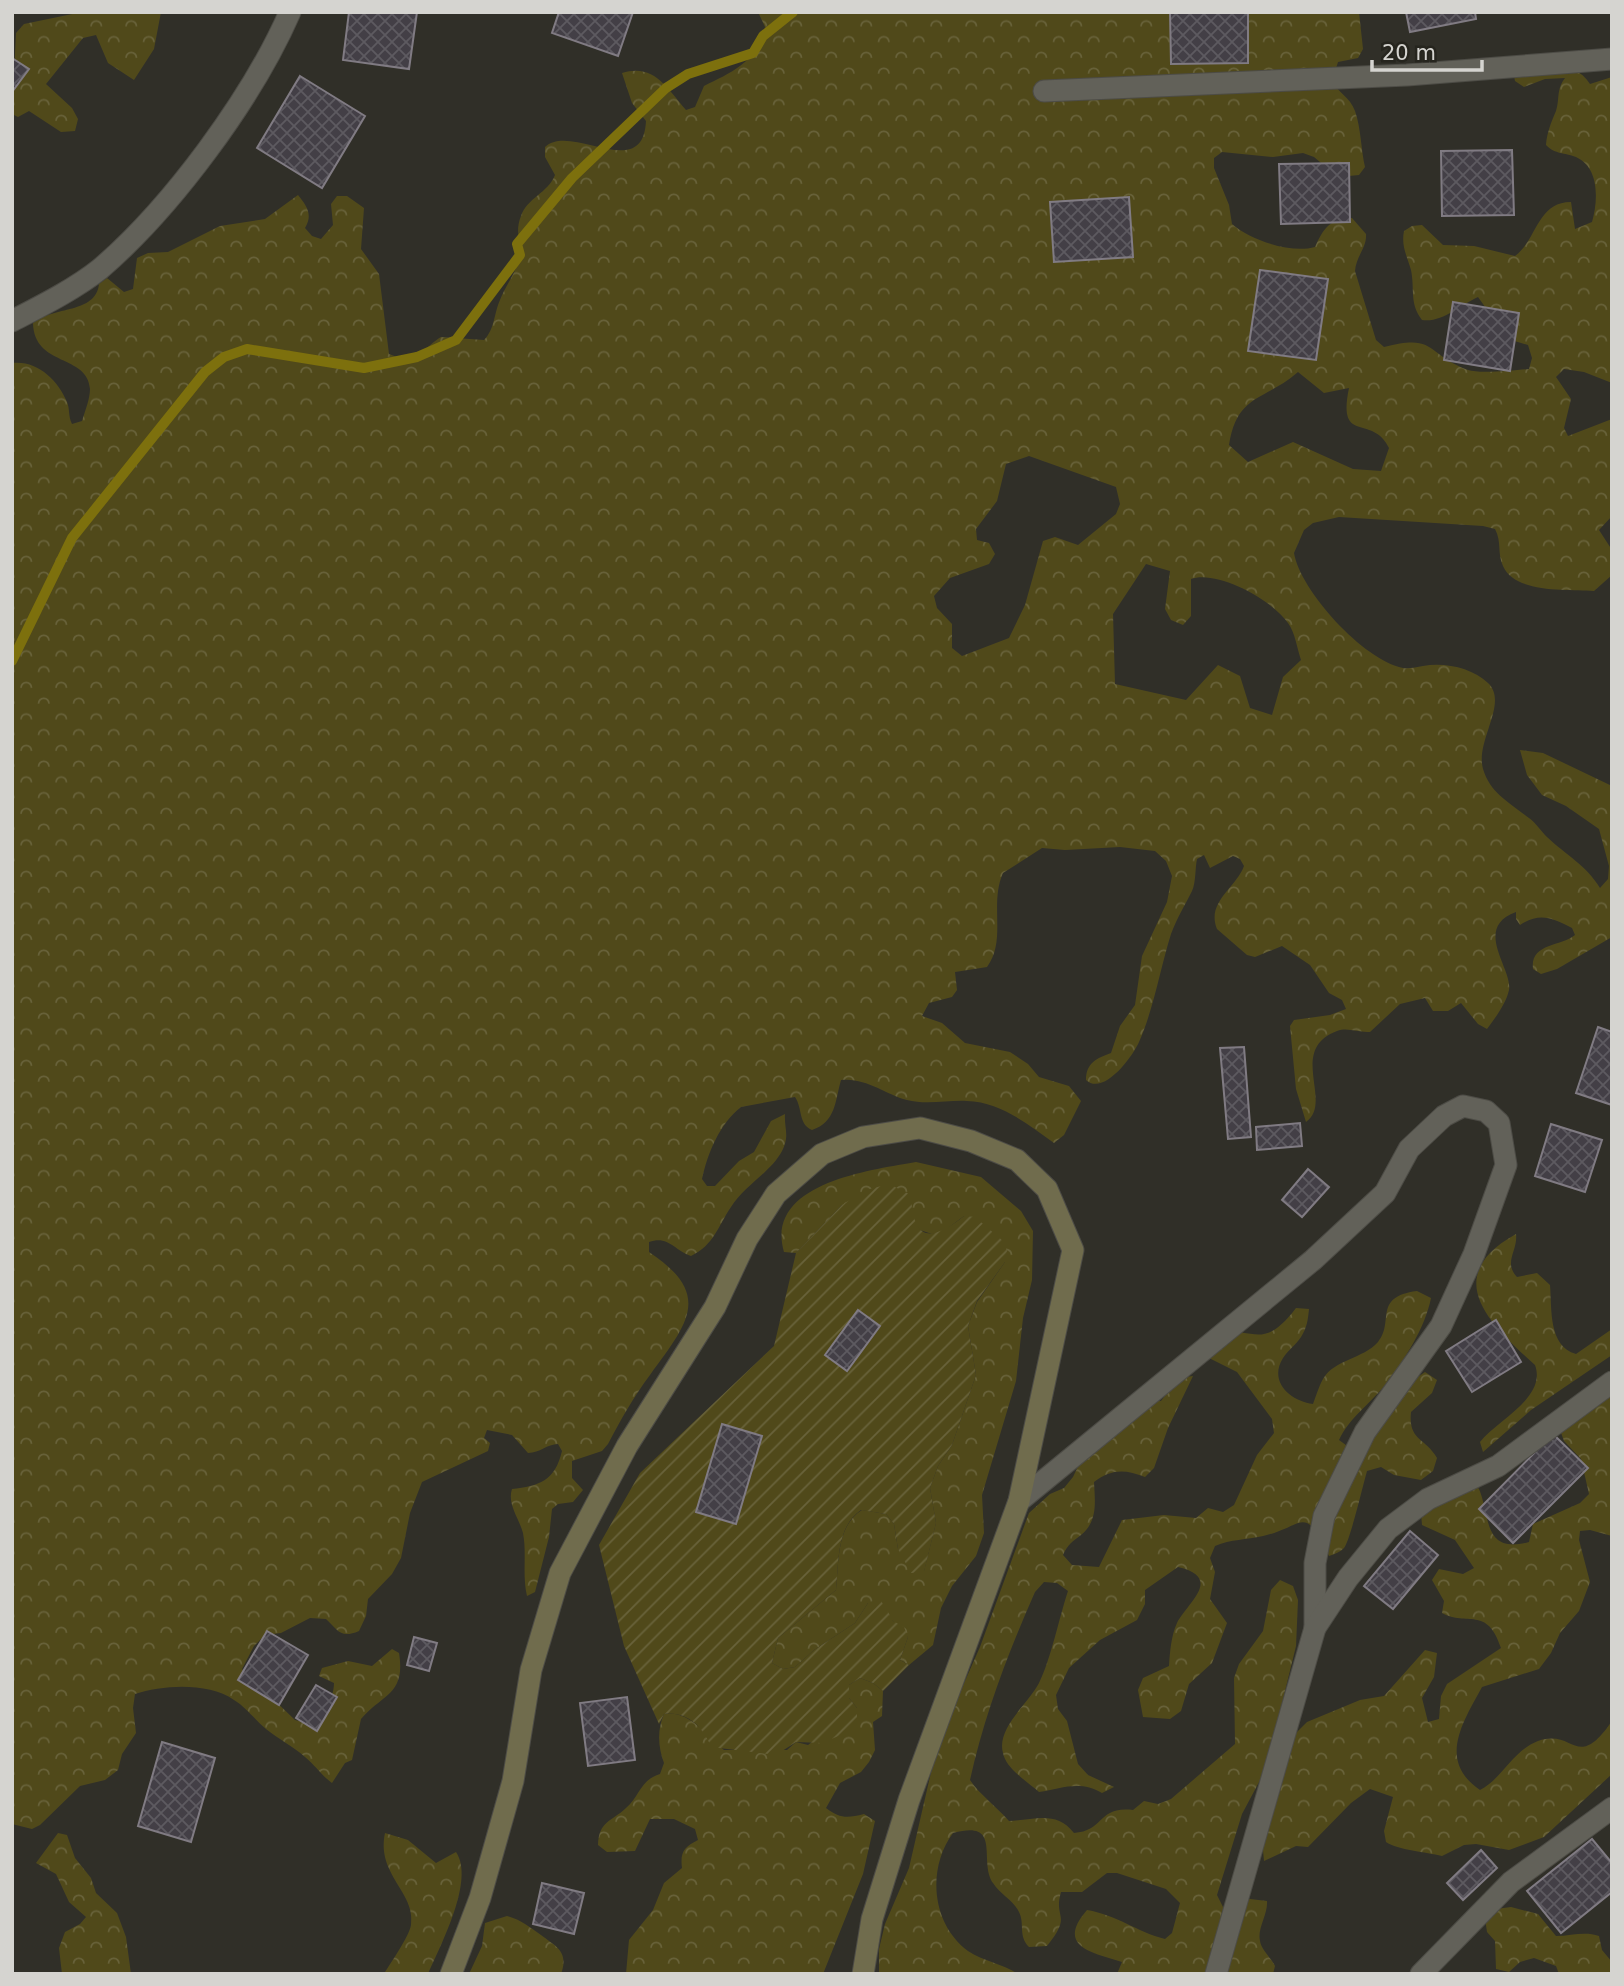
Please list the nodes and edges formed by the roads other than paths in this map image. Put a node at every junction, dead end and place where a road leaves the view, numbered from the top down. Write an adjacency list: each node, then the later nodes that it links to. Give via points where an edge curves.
1 (290, 12): 4 (street, via 247,90 142,228 98,270)
2 (1612, 59): 3 (street, via 1406,75)
3 (1044, 91)
4 (12, 320)
5 (1612, 1382): 7 (street, via 1498,1466 1428,1499 1388,1529)
6 (1019, 1501): 7 (street, via 1313,1259 1385,1193 1409,1149 1444,1116 1462,1106 1486,1111 1499,1124 1506,1165 1474,1254 1441,1326 1365,1432 1324,1516 1315,1563); 9 (street, via 1073,1250 1047,1189 1017,1160 971,1141 920,1129 863,1137 822,1154 776,1194 747,1239 715,1307 627,1446 560,1573 531,1670 513,1781 480,1898); 10 (street, via 909,1800 872,1919)
7 (1315, 1628): 11 (street)
8 (1612, 1808): 12 (street, via 1511,1882)
9 (451, 1974)
10 (863, 1974)
11 (1216, 1974)
12 (1421, 1974)

